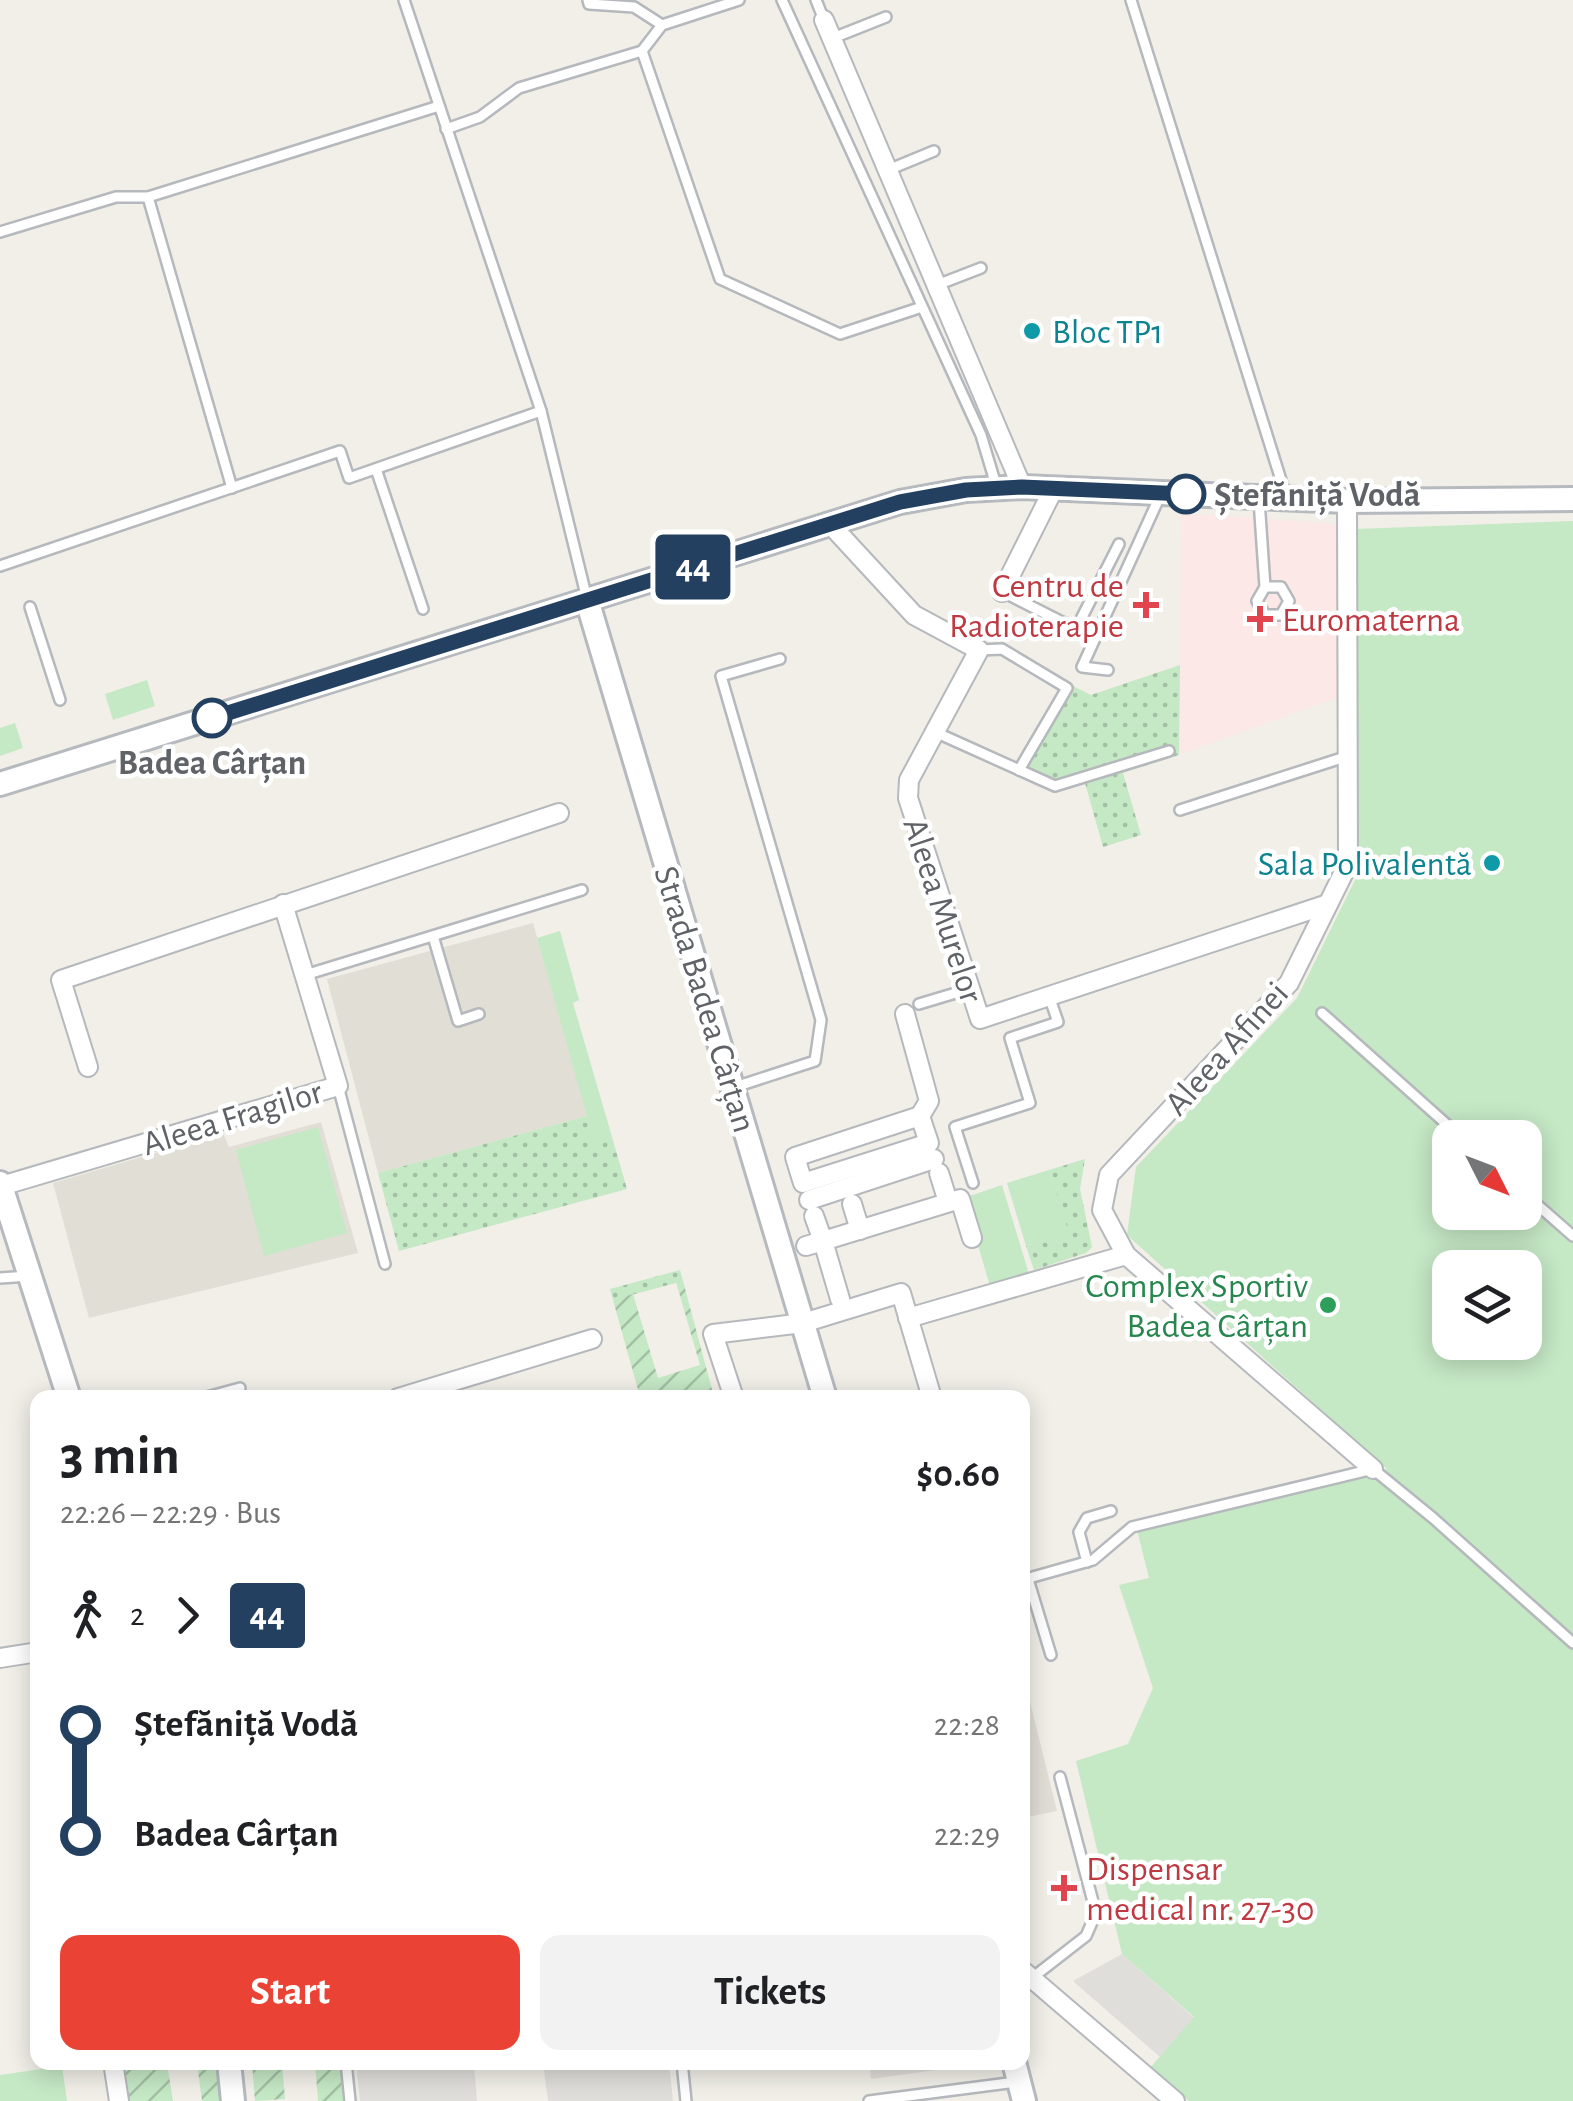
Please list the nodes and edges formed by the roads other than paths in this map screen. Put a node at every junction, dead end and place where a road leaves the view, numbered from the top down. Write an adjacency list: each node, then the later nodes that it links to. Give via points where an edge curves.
1 (404, 0): 11 (lane)
2 (588, 0): 8 (lane, via 634,7)
3 (739, 0): 8 (lane)
4 (782, 0): 19 (lane)
5 (816, 0): 9 (lane)
6 (1131, 0): 29 (lane)
7 (886, 16): 9 (lane)
8 (662, 26): 10 (lane)
9 (828, 29): 14 (street)
10 (642, 51): 12 (lane, via 518,88 480,117); 19 (lane, via 720,280 840,334)
11 (439, 106): 12 (lane); 15 (lane)
12 (446, 129): 20 (lane)
13 (934, 151): 14 (lane)
14 (888, 170): 18 (street)
15 (148, 198): 16 (lane, via 116,198); 23 (lane)
16 (0, 232)
17 (981, 268): 18 (lane)
18 (936, 285): 22 (street)
19 (922, 307): 24 (lane, via 981,435)
20 (540, 411): 21 (lane); 36 (lane)
21 (376, 468): 23 (lane, via 348,478 340,451); 38 (lane)
22 (1022, 487): 24 (street); 25 (street)
23 (232, 488): 33 (lane)
24 (997, 488): 31 (street, via 900,502)
25 (1054, 488): 26 (street); 35 (street)
26 (1161, 493): 27 (street); 41 (lane, via 1082,667)
27 (1258, 498): 29 (street); 34 (lane)
28 (1573, 498): 30 (street)
29 (1287, 499): 30 (street)
30 (1347, 502): 45 (street, Aleea Afinei)
31 (830, 524): 36 (street); 39 (street, via 914,616)
32 (1120, 544): 35 (lane, via 1076,629)
33 (0, 566)
34 (1265, 587)
35 (1002, 592)
36 (587, 600): 47 (street); 62 (street, Strada Badea Cârțan)
37 (30, 607): 42 (lane)
38 (423, 609)
39 (979, 650): 43 (street, Aleea Murelor); 46 (lane, via 1002,649 1067,688)
40 (780, 659): 62 (lane, via 721,676 821,1020 815,1060)
41 (1108, 670)
42 (60, 700)
43 (935, 732): 46 (lane); 55 (street, Aleea Murelor, via 909,780 908,798)
44 (1169, 751): 46 (lane, via 1055,786)
45 (1348, 756): 48 (lane); 52 (street, Aleea Afinei, via 1348,864)
46 (1019, 770)
47 (0, 784)
48 (1180, 810)
49 (558, 813): 51 (street)
50 (582, 890): 53 (lane)
51 (283, 904): 54 (street, Aleea Fragilor); 60 (street, via 61,980)
52 (1328, 904): 56 (street, Aleea Murelor); 78 (street, Aleea Afinei, via 1289,984 1108,1175 1102,1210)
53 (432, 936): 54 (lane); 59 (lane, via 458,1021)
54 (305, 975): 61 (street, Aleea Fragilor)
55 (970, 988): 56 (street, Aleea Murelor, via 980,1018); 57 (lane)
56 (1049, 996): 70 (lane, via 1058,1022 1010,1038 1030,1103 955,1127)
57 (912, 1009): 63 (street, via 929,1101)
58 (1322, 1013): 64 (lane)
59 (479, 1014)
60 (88, 1067)
61 (338, 1086): 69 (street, Aleea Fragilor); 79 (lane)
62 (732, 1088): 84 (street, Strada Badea Cârțan)
63 (920, 1116): 65 (street); 67 (street, via 929,1142)
64 (1442, 1120)
65 (884, 1128): 66 (street); 67 (street)
66 (833, 1145): 68 (street); 68 (street, via 795,1158 804,1183)
67 (893, 1154): 68 (street)
68 (841, 1171)
69 (1, 1184): 80 (street)
70 (973, 1184)
71 (948, 1202): 74 (street); 76 (street, via 960,1198); 77 (street, via 936,1166 812,1208)
72 (852, 1204): 74 (street)
73 (1542, 1209): 75 (lane)
74 (860, 1230): 77 (street)
75 (1573, 1236)
76 (972, 1238)
77 (814, 1244): 82 (street)
78 (1126, 1255): 83 (street); 93 (street, Aleea Afinei)
79 (385, 1264)
80 (32, 1276): 81 (lane); 87 (street)
81 (0, 1278)
82 (840, 1299)
83 (908, 1318): 84 (street, via 901,1294); 92 (street)
84 (803, 1324): 90 (street, via 713,1334); 91 (street, Strada Badea Cârțan)
85 (592, 1338): 89 (street)
86 (240, 1388): 88 (lane)
87 (67, 1390)
88 (232, 1390)
89 (424, 1390)
90 (731, 1390)
91 (823, 1390)
92 (930, 1390)
93 (1372, 1469): 95 (lane, via 1132,1527); 98 (lane)
94 (1111, 1511): 95 (lane, via 1087,1518 1079,1532)
95 (1087, 1562): 96 (lane)
96 (1030, 1578)
97 (1030, 1593): 100 (lane)
98 (1573, 1642)
99 (30, 1653): 101 (street)
100 (1051, 1654)
101 (0, 1658)
102 (1060, 1778): 103 (lane, via 1096,1914 1086,1936)
103 (1030, 1972)
104 (1030, 1977): 115 (street)
105 (114, 2070): 110 (street)
106 (230, 2070): 111 (street)
107 (347, 2070): 112 (lane)
108 (683, 2070): 113 (lane)
109 (1019, 2082): 114 (lane)
110 (119, 2101)
111 (233, 2101)
112 (350, 2101)
113 (686, 2101)
114 (869, 2101)
115 (1175, 2101)

